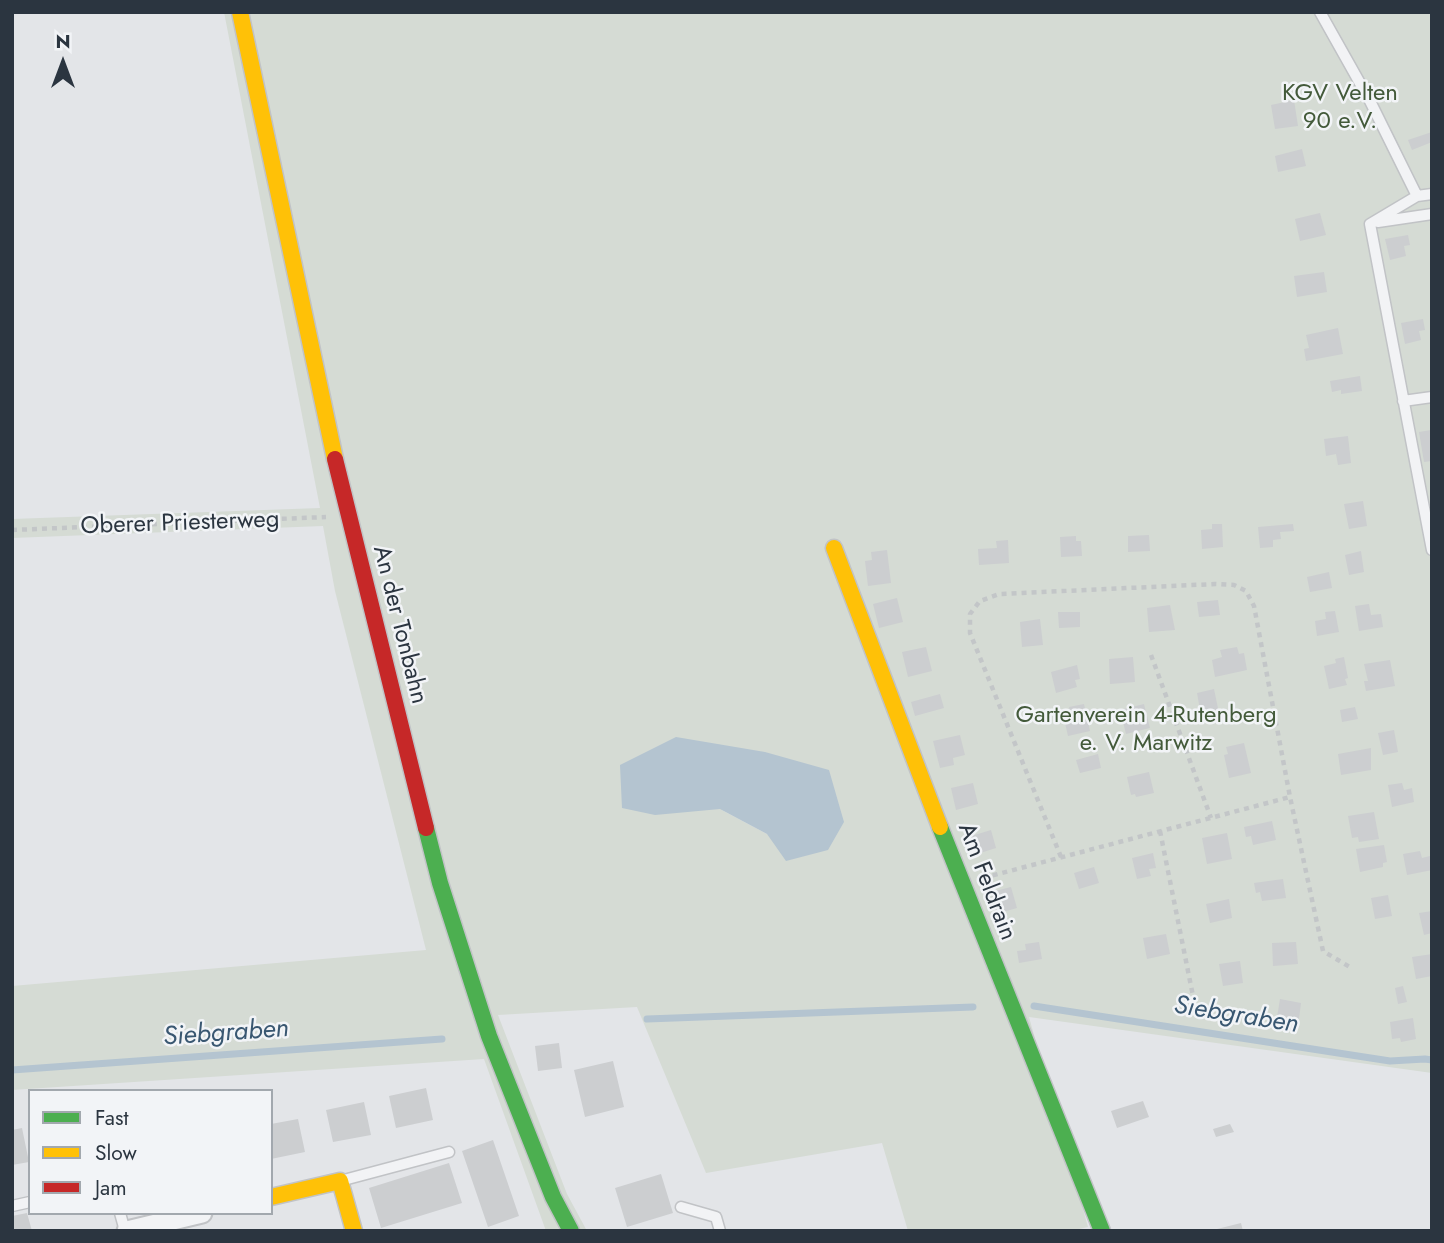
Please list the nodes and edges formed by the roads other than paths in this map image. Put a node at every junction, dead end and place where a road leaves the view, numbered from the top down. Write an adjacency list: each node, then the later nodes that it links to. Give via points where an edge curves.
1 (240, 12): 18 (street, An der Tonbahn, via 347,513 440,883 489,1037)
2 (1320, 12): 4 (lane)
3 (1432, 194): 4 (lane)
4 (1417, 196): 6 (lane)
5 (1432, 214): 6 (lane)
6 (1370, 223): 8 (lane)
7 (1432, 397): 8 (lane)
8 (1403, 401): 10 (lane)
9 (834, 548): 20 (street, Am Feldrain)
10 (1432, 551)
11 (449, 1152): 12 (lane)
12 (340, 1181): 13 (street); 17 (street)
13 (273, 1197)
14 (681, 1207): 19 (lane, via 716,1217)
15 (194, 1215): 16 (street)
16 (126, 1231)
17 (354, 1231)
18 (571, 1231)
19 (720, 1231)
20 (1102, 1231)

